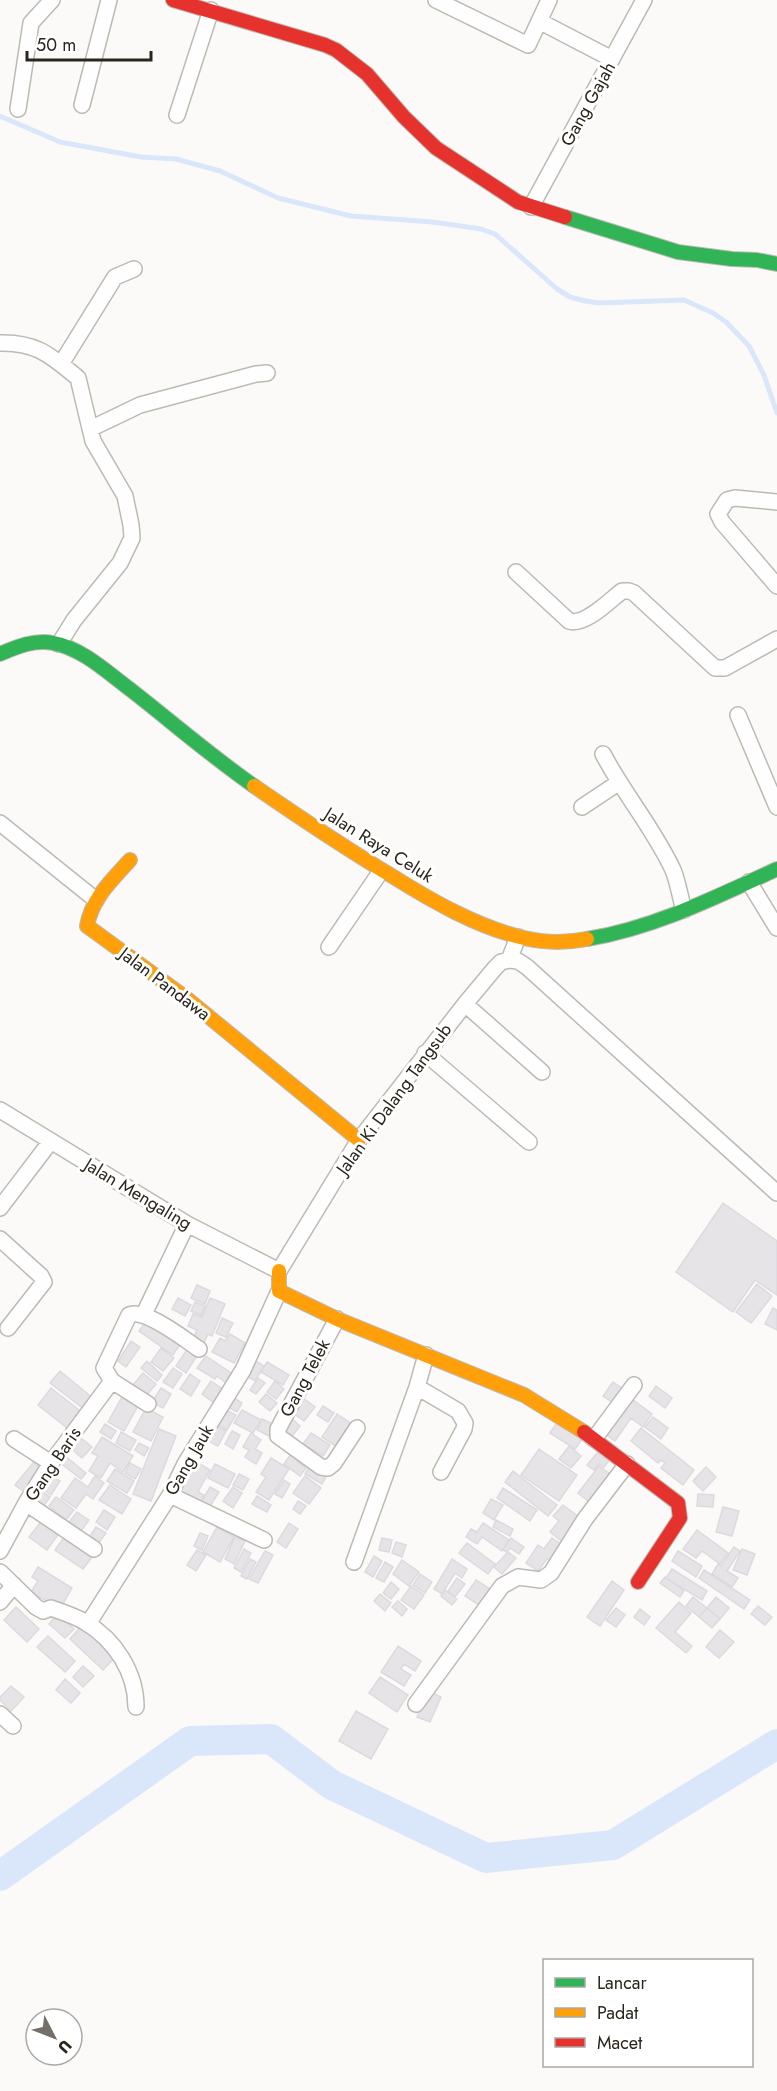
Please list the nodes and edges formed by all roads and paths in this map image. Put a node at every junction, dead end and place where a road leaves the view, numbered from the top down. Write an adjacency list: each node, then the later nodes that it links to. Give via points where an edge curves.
1 (52, 0): 11 (street, via 31,23)
2 (109, 0): 10 (street)
3 (173, 0): 7 (main road)
4 (436, 0): 8 (street, via 528,45)
5 (549, 0): 8 (street)
6 (645, 0): 9 (street, Gang Gajah)
7 (212, 10): 12 (street); 13 (main road, via 336,50 367,74 436,148)
8 (539, 21): 9 (street)
9 (612, 59): 13 (street, Gang Gajah)
10 (82, 105)
11 (18, 109)
12 (177, 115)
13 (531, 207): 14 (main road, via 678,252)
14 (777, 264)
15 (134, 269): 17 (street, via 115,277)
16 (0, 343): 17 (street, via 37,347)
17 (61, 364): 19 (street, via 78,378)
18 (267, 373): 19 (street, via 140,405)
19 (90, 429): 24 (street, via 125,496 132,538 120,563)
20 (777, 502): 22 (street, via 735,498 727,500 718,514)
21 (516, 572): 23 (street, via 569,621 583,620 622,591 634,593 715,668 724,668)
22 (777, 586)
23 (777, 639)
24 (59, 644): 25 (main road, Jalan Raya Celuk, via 19,645); 34 (main road, Jalan Raya Celuk, via 87,657 225,766)
25 (0, 654)
26 (738, 715): 30 (street)
27 (603, 754): 28 (street)
28 (618, 783): 29 (street); 37 (street, via 673,870)
29 (582, 807)
30 (777, 807)
31 (0, 823): 36 (street)
32 (130, 860): 36 (main road)
33 (777, 869): 35 (main road, Jalan Raya Celuk)
34 (381, 870): 39 (main road, Jalan Raya Celuk, via 452,909); 40 (street)
35 (749, 882): 37 (main road, Jalan Raya Celuk); 38 (street)
36 (96, 900): 46 (main road, Jalan Pandawa, via 89,928 186,998)
37 (684, 910): 39 (main road, Jalan Raya Celuk, via 611,935 573,942)
38 (777, 928)
39 (518, 937): 41 (street, Jalan Ki Dalang Tangsub)
40 (329, 947)
41 (509, 960): 42 (street, Jalan Ki Dalang Tangsub, via 501,962); 49 (street, via 526,967)
42 (465, 1004): 43 (street, Jalan Ki Dalang Tangsub); 44 (street)
43 (425, 1053): 46 (street, Jalan Ki Dalang Tangsub); 48 (street)
44 (542, 1072)
45 (0, 1110): 47 (street, Jalan Mengaling)
46 (359, 1140): 53 (street, Jalan Ki Dalang Tangsub)
47 (51, 1141): 50 (street); 51 (street, Jalan Mengaling)
48 (530, 1142)
49 (777, 1193)
50 (0, 1208)
51 (187, 1224): 53 (street, Jalan Mengaling); 55 (street)
52 (0, 1239): 57 (street, via 44,1282)
53 (279, 1271): 54 (main road)
54 (279, 1291): 56 (main road); 70 (street, Gang Jauk, via 243,1370)
55 (144, 1314): 58 (street); 60 (street, via 133,1313 126,1318 105,1364)
56 (337, 1319): 59 (main road); 64 (street, Gang Telek, via 278,1429 278,1436 328,1468)
57 (8, 1328)
58 (199, 1349)
59 (426, 1355): 62 (street); 66 (main road, via 524,1395)
60 (112, 1380): 63 (street); 67 (street, Gang Baris)
61 (634, 1385): 66 (street)
62 (417, 1387): 69 (street, via 458,1411 465,1423); 75 (street)
63 (148, 1404)
64 (357, 1428)
65 (14, 1439): 67 (street)
66 (594, 1439): 68 (main road)
67 (51, 1463): 71 (street, Gang Baris)
68 (627, 1464): 77 (main road, via 678,1503 680,1509 680,1518); 81 (street, via 551,1573 541,1580 518,1577 502,1586)
69 (441, 1472)
70 (170, 1495): 72 (street); 80 (street, Gang Jauk)
71 (26, 1503): 73 (street); 74 (street, Gang Baris)
72 (264, 1540)
73 (94, 1549)
74 (0, 1551)
75 (354, 1562)
76 (0, 1572): 78 (street)
77 (638, 1582)
78 (14, 1585): 79 (street); 80 (street, via 42,1611 51,1608)
79 (0, 1602)
80 (88, 1624): 82 (street, via 122,1658 133,1680)
81 (416, 1704)
82 (136, 1707)
83 (0, 1714): 84 (street)
84 (13, 1726)

